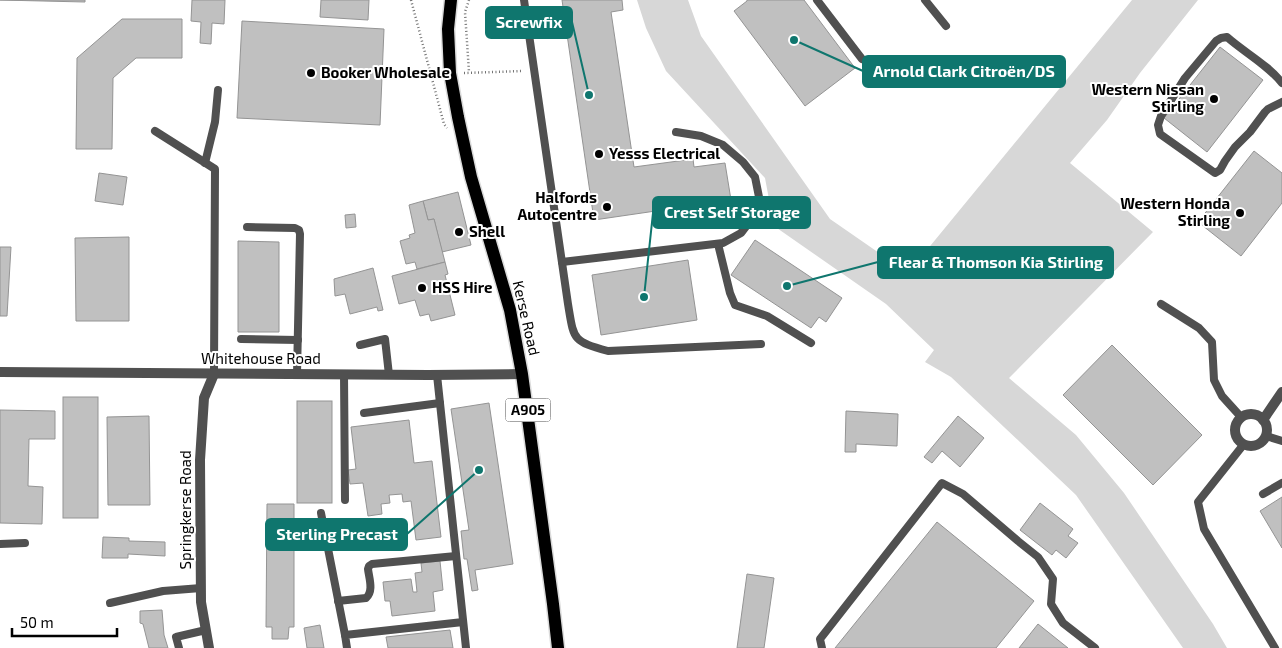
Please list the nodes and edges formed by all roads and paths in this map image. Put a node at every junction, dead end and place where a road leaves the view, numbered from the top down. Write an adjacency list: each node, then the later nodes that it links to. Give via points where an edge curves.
1 (411, 0): 16 (path, via 444,124)
2 (451, 0): 11 (main road, Kerse Road / A905, via 448,29)
3 (469, 0): 10 (path, via 465,12)
4 (524, 0): 9 (lane)
5 (818, 0): 8 (lane)
6 (925, 0): 7 (lane)
7 (946, 26)
8 (862, 59)
9 (535, 70): 10 (path); 21 (lane)
10 (469, 72): 11 (path)
11 (450, 73): 32 (main road, Kerse Road / A905, via 471,177 510,310)
12 (1282, 83): 14 (lane, via 1227,37 1221,38 1185,78 1161,116 1160,134 1215,173 1265,112)
13 (218, 90): 18 (lane, via 215,122)
14 (1282, 102)
15 (155, 131): 18 (lane)
16 (450, 131)
17 (676, 132): 20 (lane, via 700,136 723,145 755,177 759,197 754,216 741,233)
18 (205, 163): 29 (lane, via 215,169)
19 (247, 227): 24 (lane, via 299,230)
20 (718, 244): 21 (lane); 25 (lane, via 735,305 767,316)
21 (562, 262): 26 (lane, via 572,330 578,340 589,346 608,351)
22 (1160, 304): 38 (lane, via 1199,328 1212,342 1214,380 1222,396)
23 (242, 339): 24 (lane)
24 (298, 340): 30 (lane)
25 (811, 343)
26 (761, 344)
27 (360, 345): 33 (lane, via 385,339)
28 (0, 372): 29 (street, Whitehouse Road)
29 (214, 374): 30 (street, Whitehouse Road); 50 (street, Springkerse Road, via 204,398 200,460)
30 (297, 374): 31 (street, Whitehouse Road)
31 (344, 374): 33 (street, Whitehouse Road); 45 (lane)
32 (522, 374): 34 (street, Whitehouse Road); 60 (main road, Kerse Road / A905)
33 (389, 375): 34 (street, Whitehouse Road)
34 (437, 375): 36 (lane)
35 (1282, 392): 39 (street)
36 (440, 403): 37 (lane); 49 (lane)
37 (364, 413)
38 (1241, 417): 39 (street, via 1252,414); 42 (street, via 1235,427 1239,440)
39 (1263, 420): 40 (street)
40 (1266, 436): 41 (lane); 42 (street, via 1258,444)
41 (1282, 441)
42 (1244, 444): 63 (lane, via 1198,502 1204,529)
43 (1282, 483): 44 (lane)
44 (1263, 494)
45 (345, 500)
46 (321, 513): 51 (lane)
47 (25, 543): 48 (lane)
48 (0, 544)
49 (456, 556): 51 (lane, via 372,564 368,569 370,595); 53 (lane)
50 (201, 588): 52 (lane, via 163,591); 54 (street, Springkerse Road)
51 (338, 601): 55 (lane)
52 (110, 603)
53 (463, 622): 55 (lane); 59 (lane)
54 (206, 630): 56 (lane, via 176,637); 57 (street, Springkerse Road)
55 (345, 635): 58 (lane)
56 (179, 648)
57 (209, 648)
58 (347, 648)
59 (466, 648)
60 (558, 648)
61 (822, 648): 62 (lane, via 820,639 942,483 963,494 1038,557 1053,578 1052,604 1064,623)
62 (1095, 648)
63 (1275, 648)

